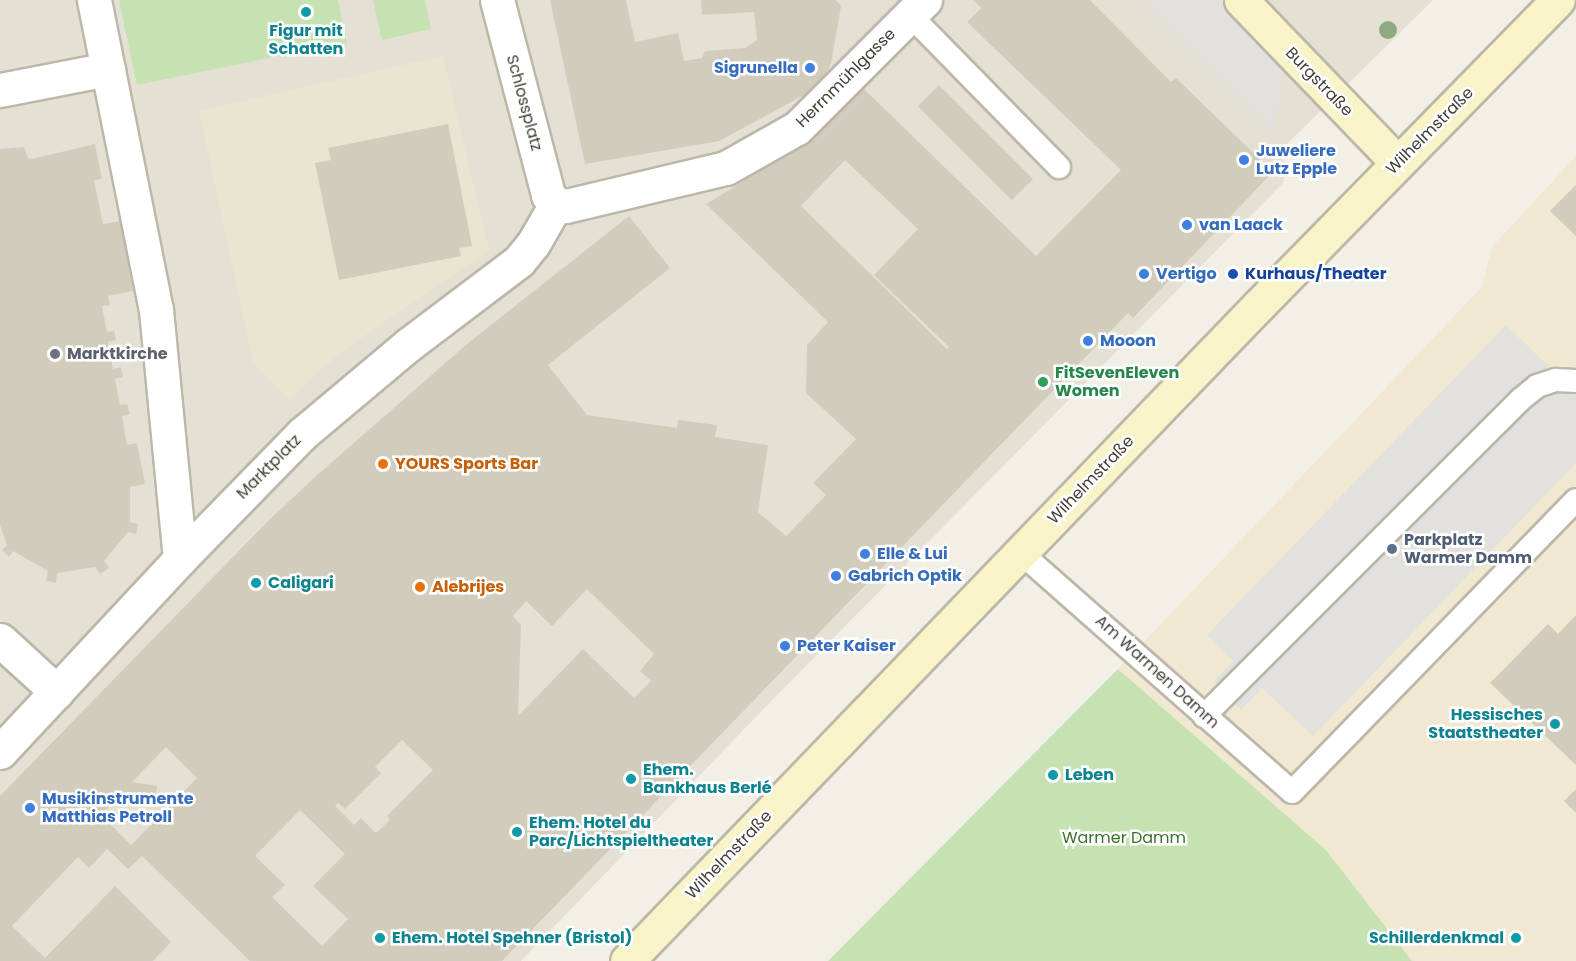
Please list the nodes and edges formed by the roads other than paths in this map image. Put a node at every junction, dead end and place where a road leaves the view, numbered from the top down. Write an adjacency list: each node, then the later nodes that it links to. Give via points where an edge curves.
1 (94, 0): 6 (street)
2 (497, 0): 10 (street, Schlossplatz, via 548,195)
3 (1241, 0): 8 (main road, Burgstraße)
4 (1558, 0): 8 (main road, Wilhelmstraße)
5 (917, 8): 9 (lane); 10 (street, Herrnmühlgasse, via 796,128 726,168 566,206)
6 (108, 69): 7 (street); 14 (street, via 156,310)
7 (0, 90)
8 (1398, 164): 13 (main road, Wilhelmstraße)
9 (1059, 167)
10 (556, 204): 14 (street, Marktplatz, via 519,261 408,345 302,434)
11 (1576, 381): 17 (lane, via 1556,380 1537,386 1520,400)
12 (1576, 500): 17 (lane, Am Warmen Damm, via 1292,792)
13 (1021, 553): 17 (lane, Am Warmen Damm); 19 (main road, Wilhelmstraße)
14 (180, 558): 16 (street, Marktplatz)
15 (0, 640): 16 (street)
16 (57, 692): 18 (street, Marktplatz)
17 (1204, 716)
18 (0, 753)
19 (627, 961)

